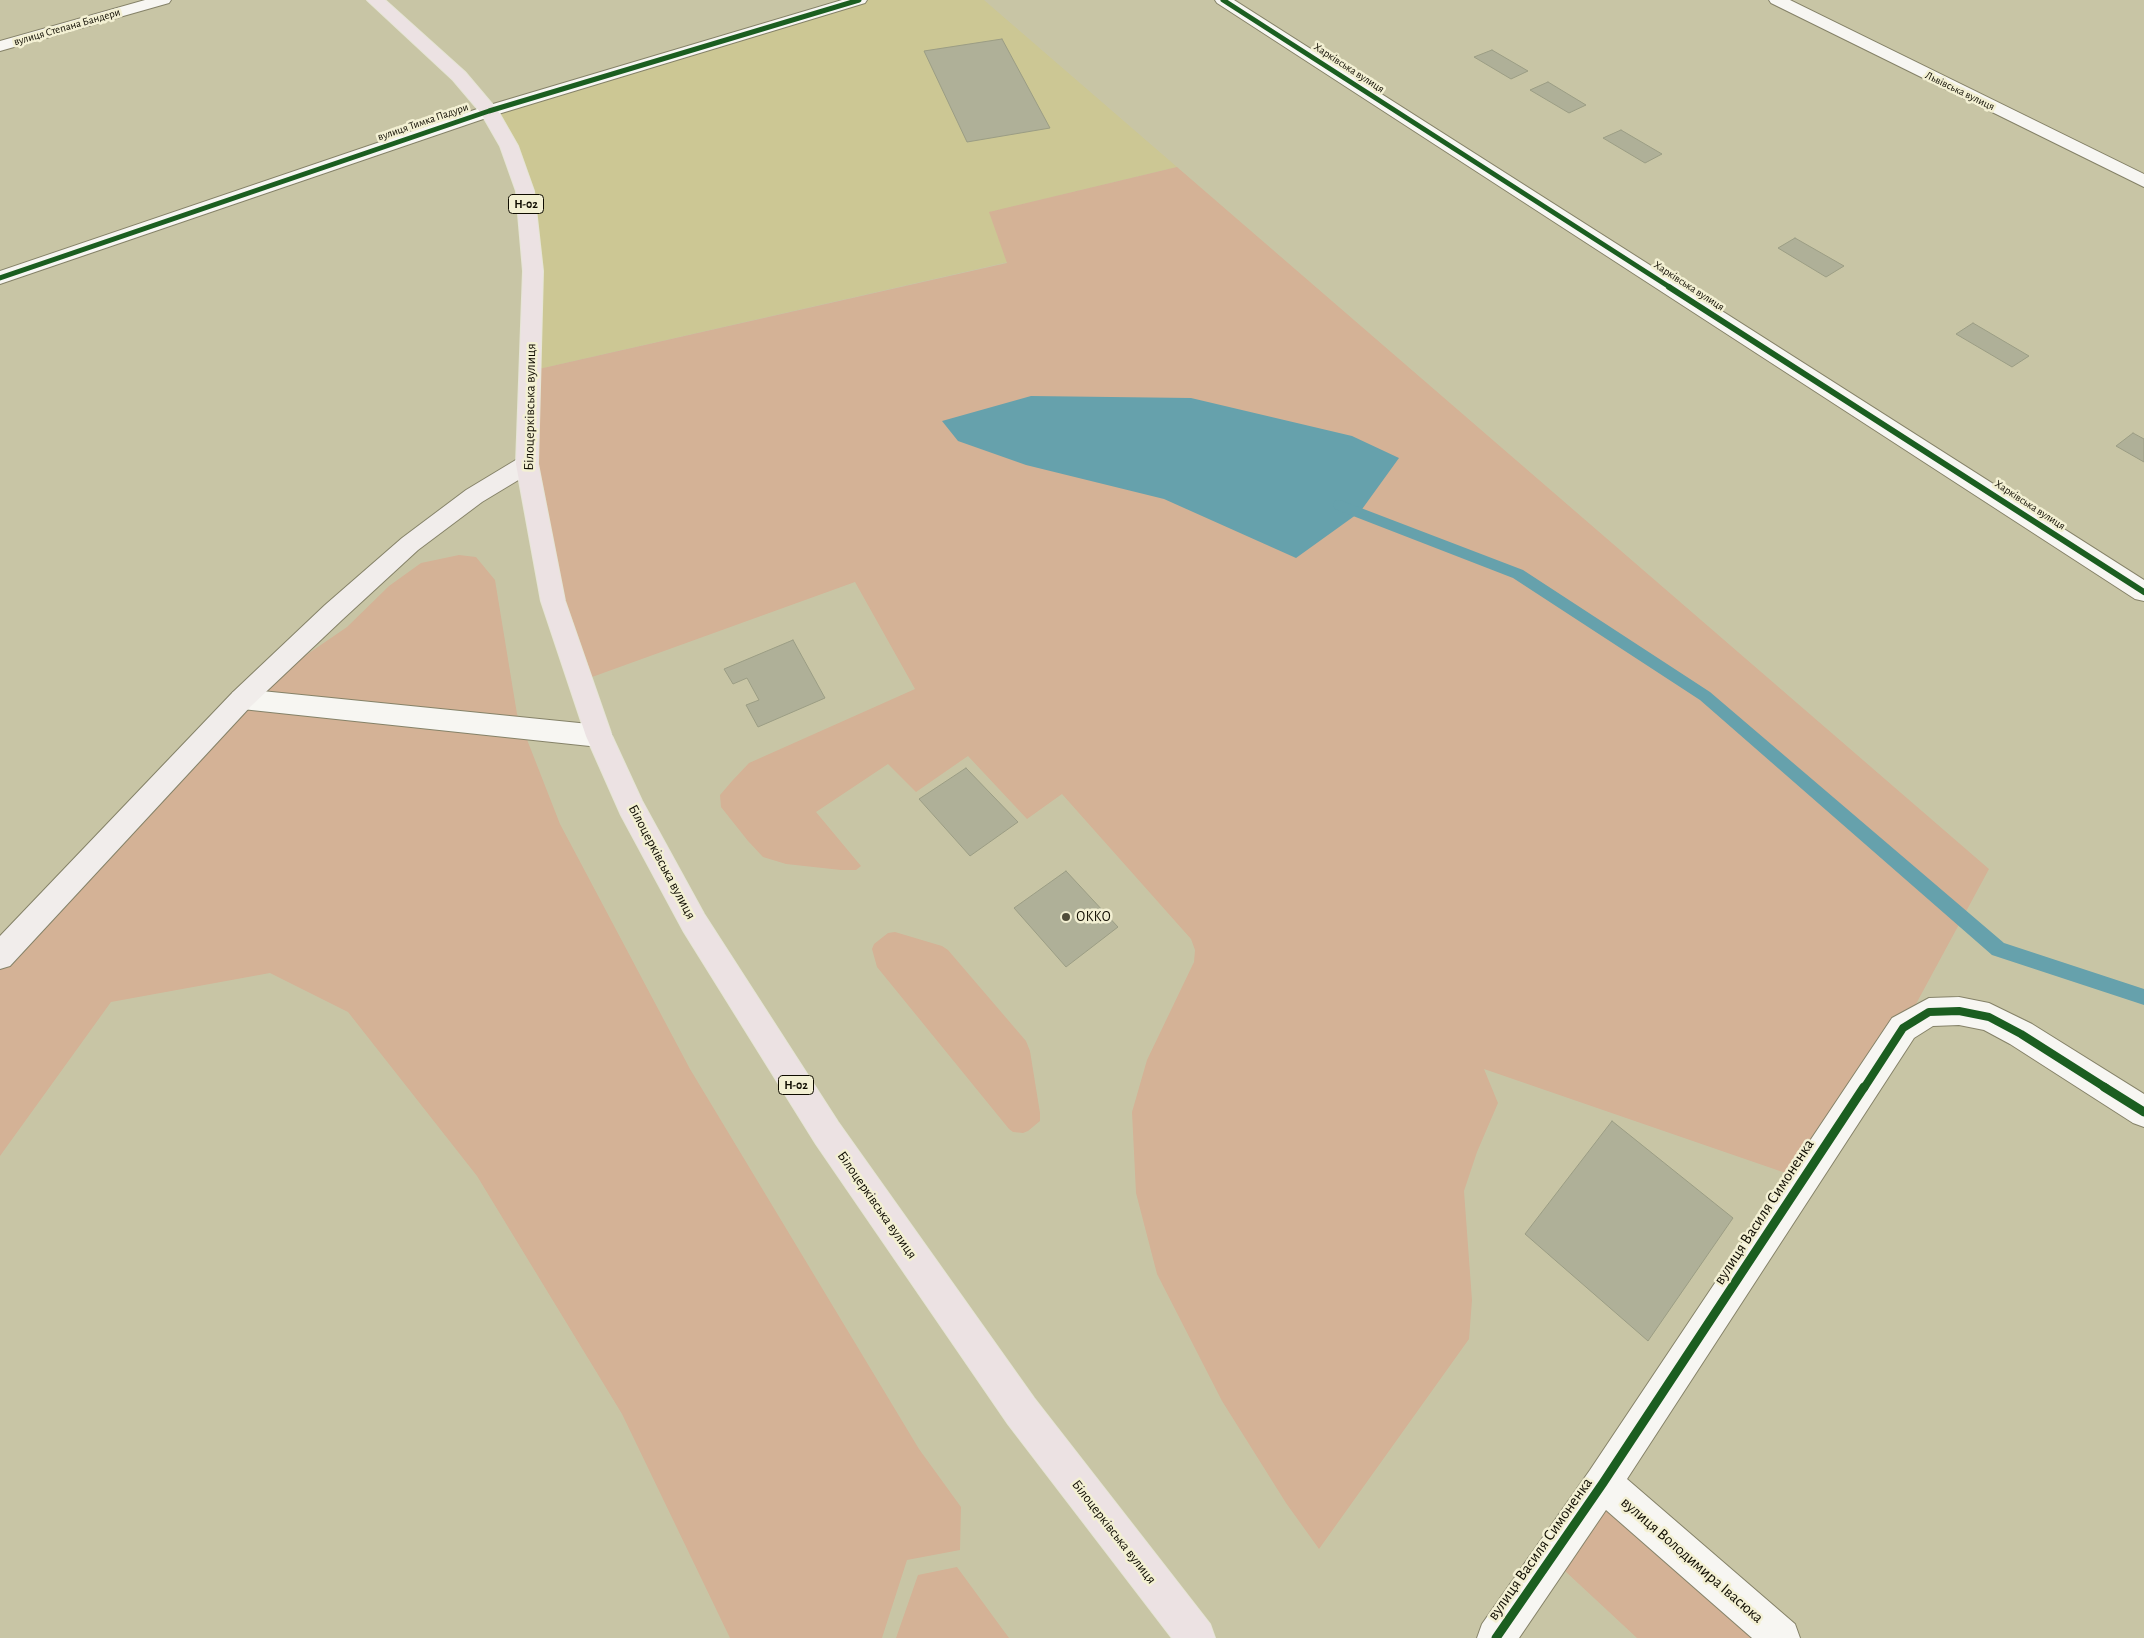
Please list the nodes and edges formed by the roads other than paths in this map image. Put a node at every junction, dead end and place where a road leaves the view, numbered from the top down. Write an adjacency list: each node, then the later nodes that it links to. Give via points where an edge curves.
1 (162, 0): 6 (street, вулиця Степана Бандери)
2 (375, 0): 7 (main road, Білоцерківська вулиця / Н-02, via 459,76)
3 (859, 0): 7 (street, вулиця Тимка Падури)
4 (1223, 0): 11 (street, Харківська вулиця)
5 (1777, 0): 8 (street, Львівська вулиця)
6 (0, 46)
7 (489, 111): 9 (street, вулиця Тимка Падури); 10 (main road, Білоцерківська вулиця / Н-02, via 508,146 525,191 533,271)
8 (2144, 181)
9 (0, 278)
10 (527, 464): 12 (street, via 474,496 410,544); 13 (main road, Білоцерківська вулиця / Н-02, via 553,602)
11 (2144, 592)
12 (242, 699): 13 (street); 14 (street)
13 (600, 736): 17 (main road, Білоцерківська вулиця / Н-02, via 631,806 694,923 827,1133 1021,1411)
14 (0, 956)
15 (2144, 1112): 16 (street, вулиця Василя Симоненка, via 1989,1017 1959,1011 1929,1012 1903,1028)
16 (1603, 1483): 18 (street, вулиця Василя Симоненка); 19 (street, вулиця Володимира Івасюка)
17 (1196, 1638)
18 (1496, 1638)
19 (1781, 1638)

